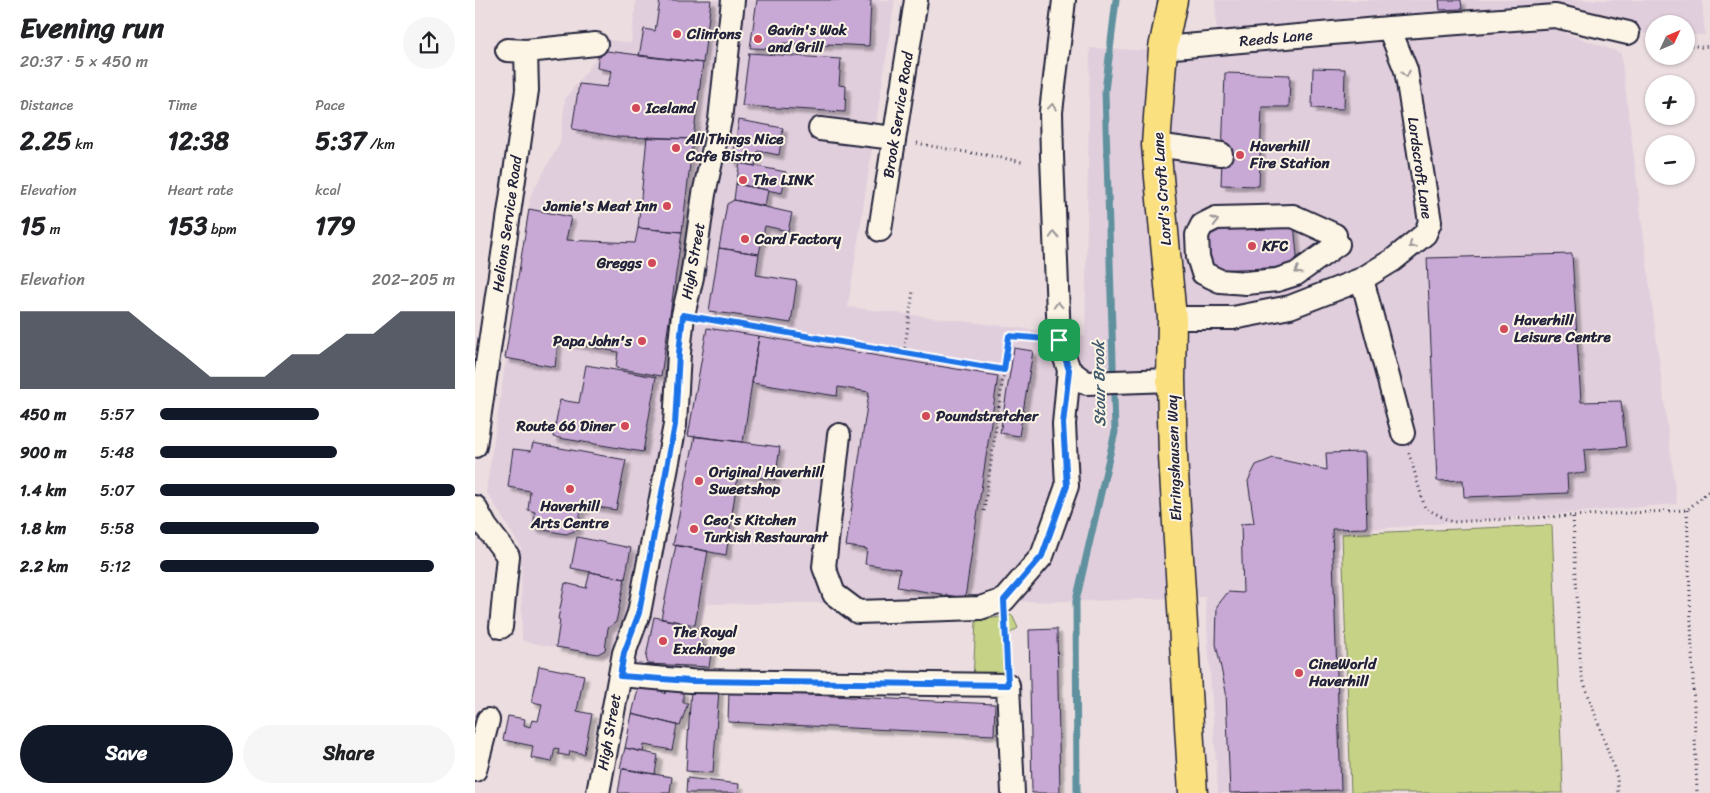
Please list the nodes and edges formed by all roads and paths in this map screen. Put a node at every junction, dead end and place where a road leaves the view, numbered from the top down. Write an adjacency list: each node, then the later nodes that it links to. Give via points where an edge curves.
1 (733, 0): 20 (street, High Street, via 720,120 703,194 692,277)
2 (916, 0): 12 (street, Brook Service Road)
3 (1064, 0): 22 (street, one-way to 3, via 1051,112)
4 (1173, 0): 10 (main road, Lord's Croft Lane)
5 (1389, 28): 6 (street, Reeds Lane, via 1555,16); 10 (street, Reeds Lane); 18 (street, Lordscroft Lane, one-way to 18, via 1405,70 1430,222 1425,234 1393,260)
6 (1628, 33)
7 (596, 44): 29 (street, Helions Service Road, via 517,50 527,90)
8 (1695, 46): 9 (path)
9 (1710, 46)
10 (1163, 48): 13 (main road, Lord's Croft Lane)
11 (820, 129): 12 (street)
12 (894, 138): 15 (path); 16 (street, Brook Service Road)
13 (1156, 145): 14 (street); 21 (main road, Lord's Croft Lane)
14 (1221, 154)
15 (1021, 162)
16 (881, 230)
17 (1337, 240): 17 (street, one-way to 17, via 1296,274 1247,283 1221,281 1203,273 1197,235 1202,225 1216,218 1293,216)
18 (1362, 279): 21 (street, via 1290,307 1233,318); 27 (street)
19 (913, 291): 23 (path)
20 (683, 315): 23 (path); 37 (street, High Street, via 675,425 639,613 624,653)
21 (1172, 318): 26 (main road, Ehringshausen Way)
22 (1059, 340): 24 (path, via 1009,336); 25 (street)
23 (904, 353): 24 (path)
24 (1004, 370): 33 (path)
25 (1077, 376): 26 (street); 35 (street, via 1063,424 1067,486 1042,556)
26 (1171, 380): 43 (main road, Ehringshausen Way, via 1173,466)
27 (1403, 433): 34 (path, via 1425,508 1452,522)
28 (839, 435): 35 (street, via 824,567 834,594 858,612 980,608)
29 (475, 446)
30 (1710, 490): 32 (path)
31 (475, 507): 36 (street, via 507,556)
32 (1687, 510): 34 (path); 45 (path)
33 (984, 512)
34 (1573, 516): 44 (path, via 1581,674 1617,777)
35 (1004, 600): 38 (path)
36 (501, 627)
37 (620, 676): 38 (street, via 690,681); 41 (street, High Street)
38 (1008, 685): 42 (street)
39 (488, 720): 40 (street)
40 (475, 770)
41 (598, 793)
42 (1013, 793)
43 (1193, 793)
44 (1618, 793)
45 (1697, 793)

